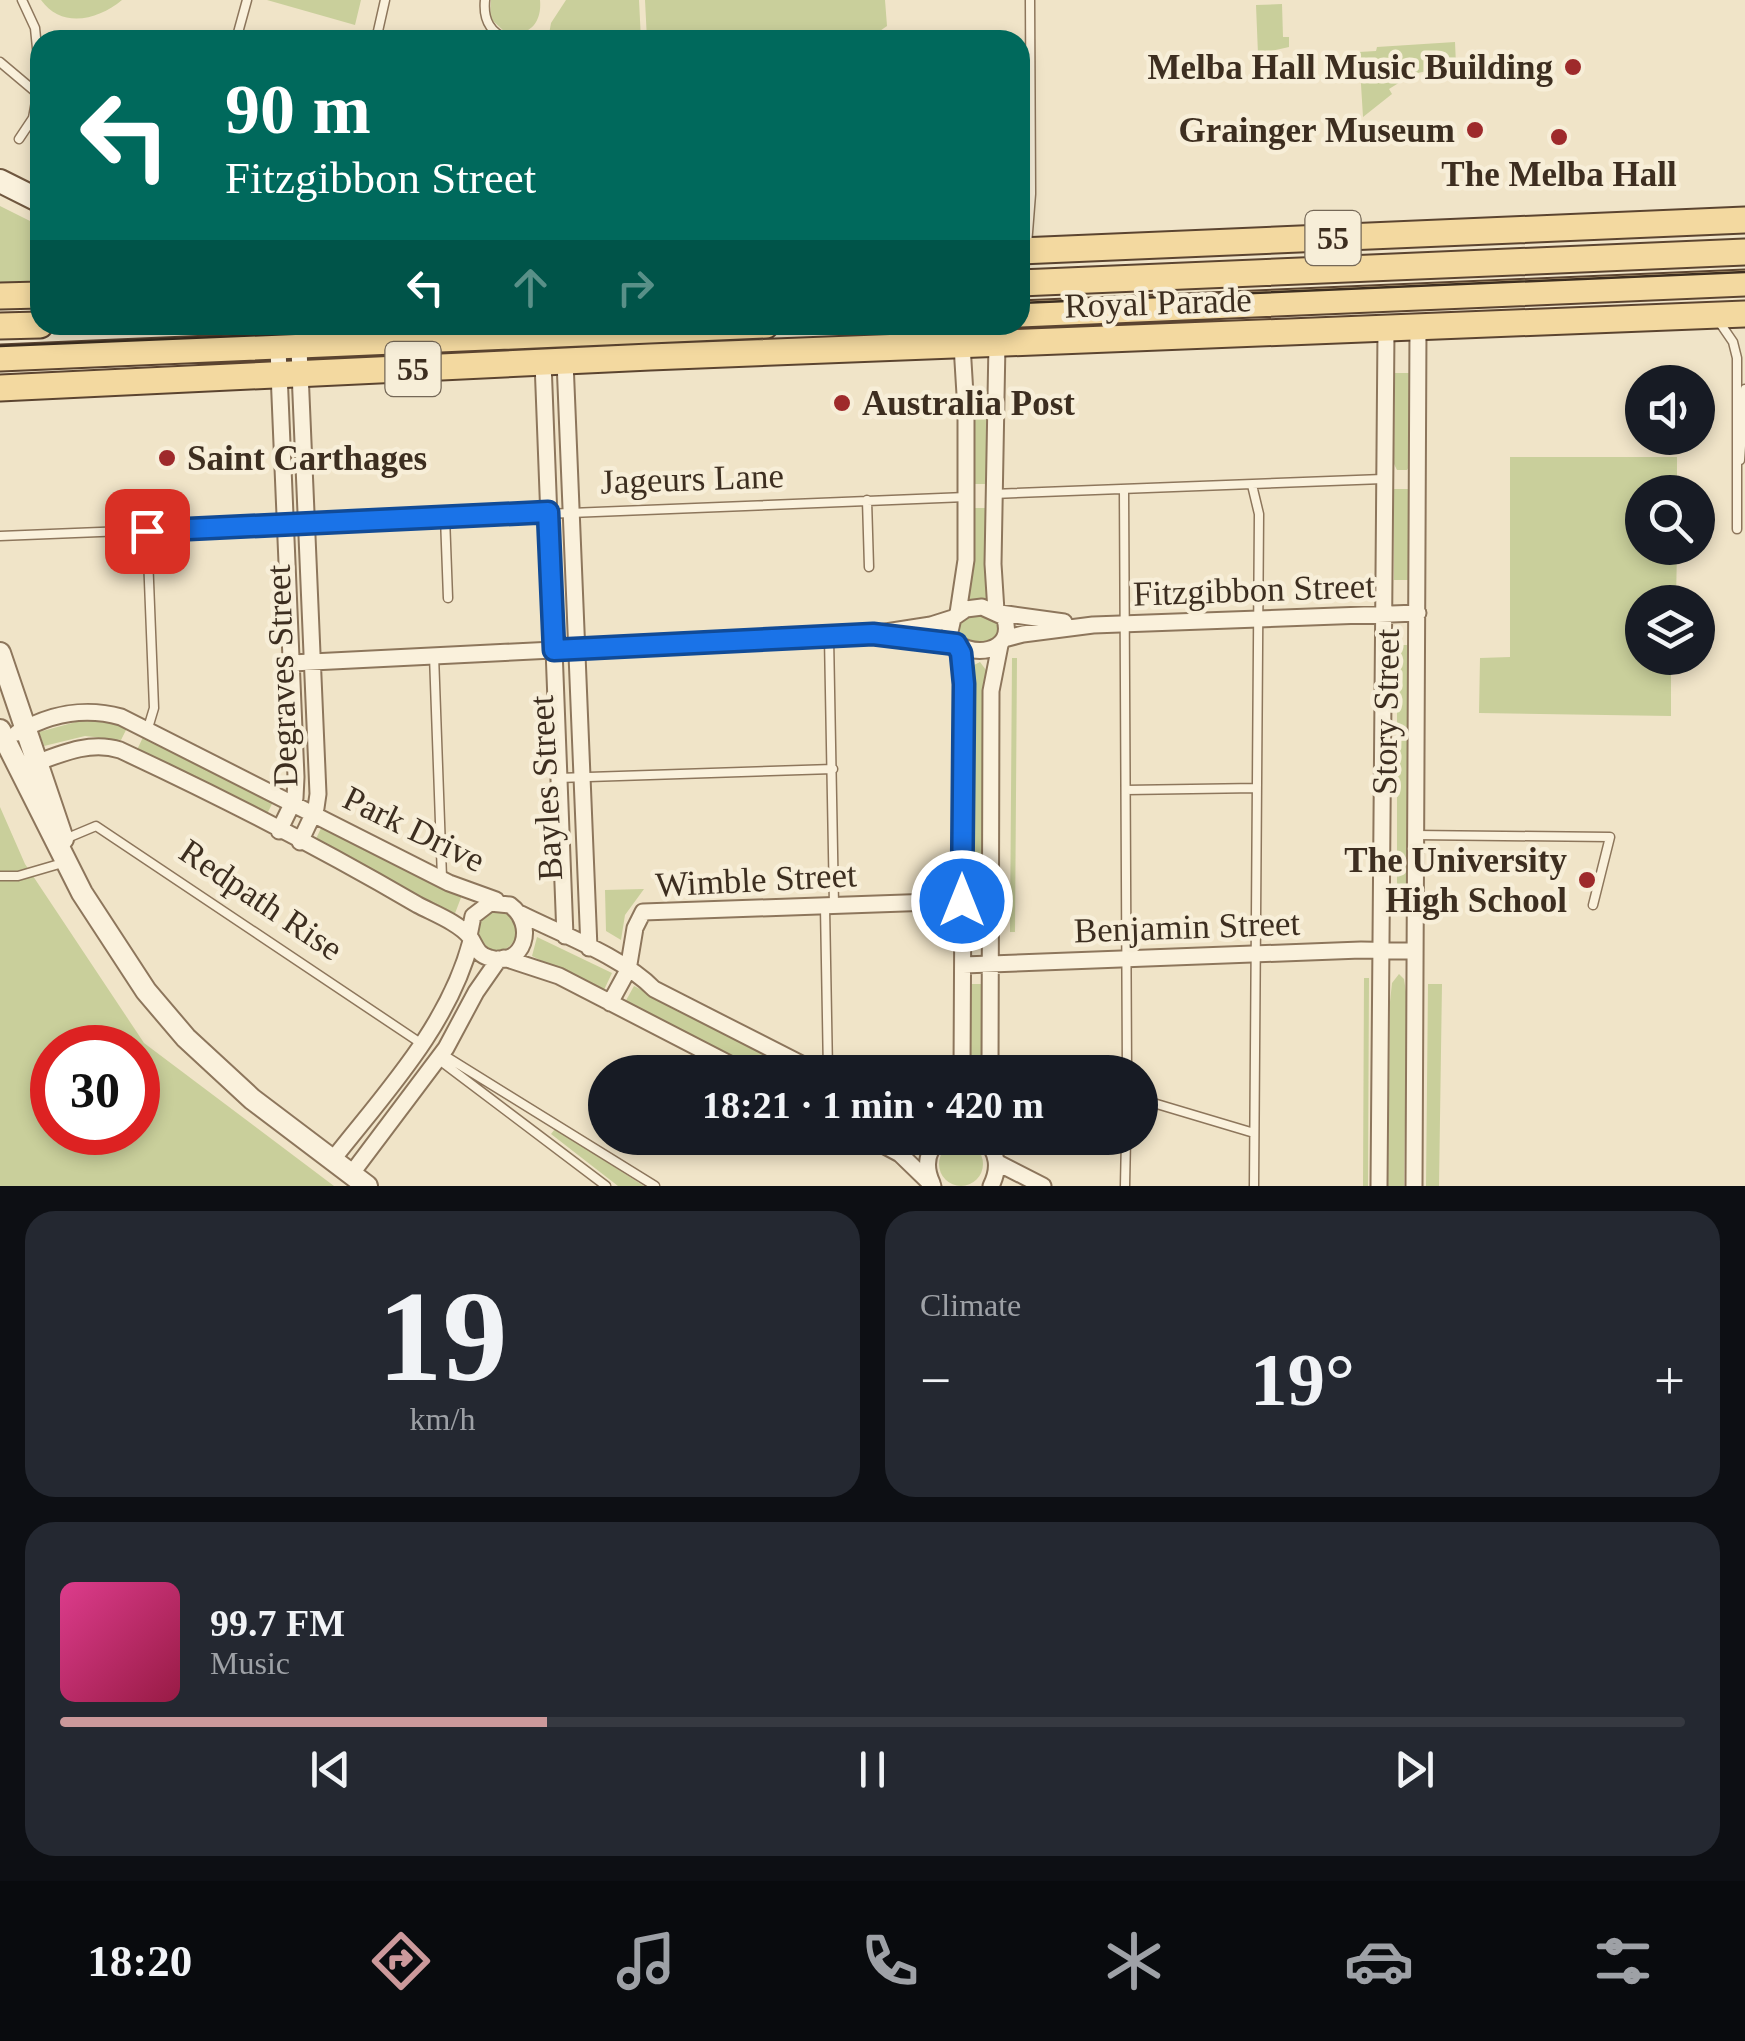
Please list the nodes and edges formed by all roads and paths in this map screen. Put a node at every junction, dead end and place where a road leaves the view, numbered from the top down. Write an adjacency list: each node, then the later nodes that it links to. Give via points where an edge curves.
1 (22, 0): 6 (lane)
2 (247, 0): 7 (lane)
3 (384, 0): 8 (lane)
4 (485, 0): 9 (lane)
5 (1030, 0): 16 (lane)
6 (35, 30)
7 (239, 30)
8 (378, 30)
9 (493, 30)
10 (0, 62): 11 (lane)
11 (30, 87)
12 (30, 122): 13 (lane)
13 (19, 139)
14 (0, 181): 15 (main road)
15 (30, 196)
16 (1030, 202)
17 (1745, 220): 18 (main road, Royal Parade / 55)
18 (1596, 226): 19 (main road, Royal Parade / 55); 23 (main road)
19 (1440, 234): 20 (main road, Royal Parade / 55); 24 (main road)
20 (1372, 236): 21 (main road, Royal Parade / 55); 25 (main road)
21 (1030, 250)
22 (1745, 252): 23 (main road, Royal Parade / 55)
23 (1597, 258): 24 (main road, Royal Parade / 55)
24 (1429, 265): 25 (main road, Royal Parade / 55); 31 (main road)
25 (1381, 267): 26 (main road, Royal Parade / 55); 32 (main road)
26 (1030, 283)
27 (1745, 283): 28 (main road, Royal Parade / 55)
28 (1599, 289): 31 (main road, Royal Parade / 55); 36 (main road)
29 (30, 295): 30 (main road)
30 (0, 296)
31 (1417, 297): 32 (main road, Royal Parade / 55); 39 (main road)
32 (1390, 298): 33 (main road, Royal Parade / 55); 40 (main road)
33 (1030, 314)
34 (1745, 314): 35 (main road, Royal Parade / 55)
35 (1707, 315): 36 (main road, Royal Parade / 55); 56 (lane, via 1722,324 1736,352)
36 (1598, 320): 39 (main road, Royal Parade / 55)
37 (30, 324): 38 (main road)
38 (0, 326)
39 (1418, 328): 40 (main road, Royal Parade / 55); 55 (street, Story Street)
40 (1389, 330): 44 (main road, Royal Parade / 55); 54 (street, Story Street)
41 (288, 335): 47 (main road, 55); 49 (street, Degraves Street)
42 (565, 335): 48 (main road, Bayles Street)
43 (648, 335): 46 (main road)
44 (996, 343): 45 (main road, Royal Parade / 55); 59 (street)
45 (962, 345): 46 (main road, Royal Parade / 55); 60 (street)
46 (650, 357): 48 (main road, Royal Parade / 55)
47 (0, 358)
48 (554, 362): 49 (main road, Royal Parade / 55); 62 (street, Bayles Street); 63 (street, Bayles Street)
49 (290, 376): 50 (main road, Royal Parade / 55); 52 (street, Degraves Street); 53 (street, Degraves Street)
50 (0, 388)
51 (1745, 389): 56 (lane)
52 (283, 442): 53 (lane); 65 (street, Degraves Street)
53 (302, 442): 66 (street, Degraves Street)
54 (1386, 479): 55 (street); 57 (lane); 74 (street, Story Street)
55 (1418, 479): 73 (street, Story Street)
56 (1737, 484): 67 (lane)
57 (1252, 485): 58 (lane); 76 (lane, via 1259,514)
58 (1124, 489): 59 (lane); 78 (lane)
59 (993, 494): 60 (street); 72 (street)
60 (966, 496): 61 (lane, Jageurs Lane); 75 (street, via 965,582)
61 (868, 500): 62 (lane, Jageurs Lane); 70 (lane)
62 (570, 511): 63 (lane, Jageurs Lane); 83 (street, Bayles Street)
63 (548, 512): 64 (lane, Jageurs Lane); 84 (street, Bayles Street)
64 (444, 516): 66 (lane, Jageurs Lane); 71 (lane)
65 (287, 524): 66 (lane, Jageurs Lane); 68 (lane, Jageurs Lane); 88 (street, Degraves Street)
66 (306, 524): 87 (street, Degraves Street)
67 (1737, 528)
68 (147, 531): 69 (lane, Jageurs Lane); 89 (lane, via 154,708)
69 (0, 536)
70 (870, 567)
71 (448, 598)
72 (998, 612): 75 (street, via 975,608); 77 (street, Fitzgibbon Street); 81 (street, via 1007,624)
73 (1418, 614): 74 (street, Fitzgibbon Street); 103 (street, Story Street)
74 (1384, 615): 76 (street, Fitzgibbon Street); 119 (street, Story Street)
75 (956, 616): 79 (street); 82 (street, via 949,632)
76 (1257, 618): 78 (street, Fitzgibbon Street); 98 (lane)
77 (1093, 625): 78 (street, Fitzgibbon Street); 81 (street, Fitzgibbon Street)
78 (1126, 625): 99 (lane)
79 (873, 634): 80 (street); 82 (street)
80 (829, 637): 83 (street); 94 (lane)
81 (1002, 642): 82 (street, via 984,651); 110 (street, via 991,692)
82 (957, 646): 111 (street, via 964,684)
83 (575, 648): 84 (street); 97 (street, Bayles Street)
84 (554, 650): 86 (street); 96 (street, Bayles Street)
85 (0, 653): 90 (street)
86 (434, 655): 87 (street); 108 (lane)
87 (312, 661): 88 (street); 101 (street, Degraves Street)
88 (292, 663): 100 (street, Degraves Street)
89 (144, 726): 90 (street, Park Drive, via 111,714 76,712); 92 (street); 100 (street, Park Drive)
90 (27, 728): 91 (street, Park Drive); 93 (street)
91 (2, 738): 95 (street)
92 (126, 752): 93 (street, Park Drive, via 90,746); 102 (street, Park Drive)
93 (38, 762): 95 (street, Park Drive); 104 (street)
94 (833, 769): 97 (lane); 114 (lane)
95 (18, 770): 106 (street)
96 (558, 778): 97 (lane); 116 (street, Bayles Street)
97 (581, 778): 118 (street, Bayles Street)
98 (1257, 788): 99 (lane); 121 (lane)
99 (1126, 790): 123 (lane)
100 (293, 802): 101 (street, Park Drive); 102 (street, Degraves Street)
101 (314, 813): 105 (street, Degraves Street); 108 (street, Park Drive)
102 (279, 831): 105 (street, Park Drive)
103 (1414, 834): 113 (lane, via 1610,837); 120 (street, Story Street)
104 (64, 840): 109 (street); 128 (lane, Redpath Rise, via 96,826)
105 (300, 842): 117 (street, Park Drive)
106 (66, 862): 107 (lane); 109 (street)
107 (0, 876)
108 (442, 878): 112 (street, Park Drive)
109 (78, 884): 142 (street, via 128,966 186,1038 252,1100)
110 (990, 900): 111 (street, Wimble Street); 124 (street)
111 (962, 901): 114 (street, Wimble Street); 125 (street)
112 (504, 903): 115 (street); 117 (street, via 478,910)
113 (1593, 904)
114 (830, 906): 126 (street, Wimble Street, via 643,912); 131 (lane)
115 (521, 914): 116 (street); 122 (street, via 522,944)
116 (565, 936): 118 (street)
117 (470, 939): 122 (street, via 482,955); 128 (street, via 456,987)
118 (588, 948): 126 (street)
119 (1378, 950): 120 (street, Benjamin Street); 121 (street, Benjamin Street); 152 (street, Story Street)
120 (1414, 951): 153 (street, Story Street)
121 (1254, 954): 123 (street, Benjamin Street); 137 (lane)
122 (502, 959): 127 (street, via 553,973); 135 (street)
123 (1127, 959): 124 (street, Benjamin Street); 134 (lane)
124 (990, 964): 125 (street, Benjamin Street); 133 (street)
125 (963, 965): 132 (street)
126 (628, 970): 127 (street); 130 (street)
127 (610, 1003): 129 (street)
128 (422, 1044): 135 (street, Redpath Rise); 142 (street)
129 (711, 1055)
130 (784, 1055)
131 (828, 1055)
132 (962, 1055)
133 (990, 1055)
134 (1127, 1055)
135 (440, 1056): 144 (street); 145 (lane, Redpath Rise); 146 (lane, Redpath Rise)
136 (1158, 1104): 137 (lane)
137 (1254, 1133): 151 (lane)
138 (901, 1155): 147 (street)
139 (928, 1155): 147 (street)
140 (995, 1155): 143 (street)
141 (1126, 1155): 150 (lane)
142 (334, 1158): 144 (street)
143 (998, 1164): 148 (street); 149 (street)
144 (360, 1180)
145 (606, 1186)
146 (655, 1186)
147 (934, 1186)
148 (990, 1186)
149 (1042, 1186)
150 (1125, 1186)
151 (1254, 1186)
152 (1379, 1186)
153 (1414, 1186)

